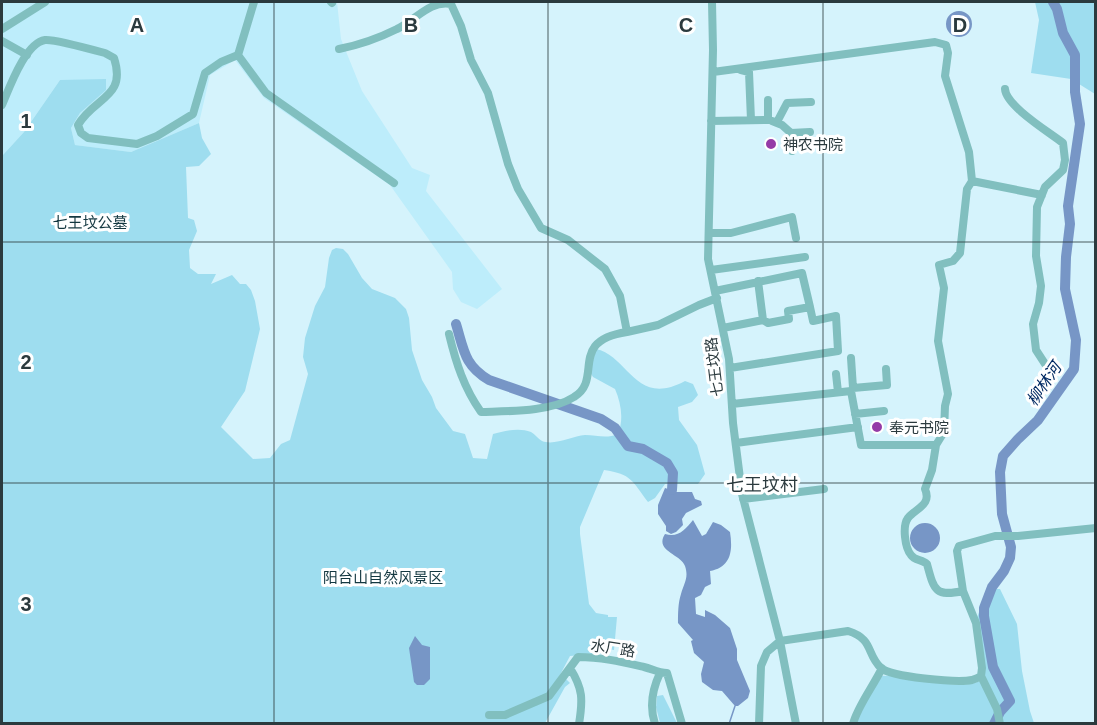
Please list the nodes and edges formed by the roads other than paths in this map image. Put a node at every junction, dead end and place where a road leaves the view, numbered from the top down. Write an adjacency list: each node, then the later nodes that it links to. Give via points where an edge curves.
1 (45, 2): 4 (street)
2 (254, 2): 8 (street)
3 (712, 2): 10 (street, 七王坟路)
4 (2, 29)
5 (2, 40): 7 (street)
6 (339, 49): 33 (street, via 381,37 427,8 444,2 451,4 471,60 489,93 518,189 541,228 568,240 605,268 620,296)
7 (27, 55): 8 (street, via 34,45 45,40 114,58 118,80 115,88 78,125 88,138 137,144 193,114 205,73); 14 (street)
8 (238, 55): 22 (street, via 266,93)
9 (741, 69): 10 (street); 15 (street, via 748,72); 21 (street, via 935,42 946,45 945,76 969,152)
10 (713, 72): 16 (street, 七王坟路)
11 (1005, 88): 23 (street, via 1012,103 1063,143 1063,170)
12 (768, 100): 17 (street)
13 (811, 102): 17 (street, via 787,103)
14 (2, 105)
15 (751, 120): 16 (street); 17 (street)
16 (711, 121): 24 (street, 七王坟路)
17 (773, 121): 19 (street)
18 (810, 132): 19 (street)
19 (791, 133): 20 (street)
20 (792, 151)
21 (972, 181): 23 (street); 47 (street, via 967,189 960,253 953,261 939,265 944,288 938,341 948,394 944,432)
22 (394, 183)
23 (1042, 195): 38 (street, via 1037,207 1036,256 1041,286 1032,324 1036,350)
24 (709, 233): 25 (street, via 731,233 792,217); 27 (street, 七王坟路)
25 (796, 238)
26 (805, 257): 27 (street)
27 (711, 270): 29 (street, 七王坟路)
28 (758, 282): 29 (street); 30 (street, via 802,273); 31 (street)
29 (716, 295): 32 (street, 七王坟路); 33 (street, via 658,325)
30 (810, 307): 31 (street, via 789,311 789,319 768,323); 36 (street, via 813,321 836,316 838,351)
31 (763, 320): 32 (street)
32 (723, 328): 36 (street, 七王坟路)
33 (627, 332): 34 (street, via 601,339 591,349 584,385 575,397 515,411 481,412 457,368)
34 (449, 334)
35 (851, 358): 40 (street)
36 (730, 368): 42 (street, 七王坟路)
37 (886, 369): 40 (street, via 887,385)
38 (1049, 370)
39 (836, 374): 41 (street)
40 (852, 389): 41 (street); 44 (street)
41 (838, 392): 42 (street)
42 (732, 404): 46 (street, 七王坟路)
43 (884, 411): 44 (street)
44 (855, 414): 45 (street)
45 (858, 427): 46 (street); 47 (street, via 861,445)
46 (736, 443): 49 (street, 七王坟路)
47 (936, 445): 51 (street, via 924,506 905,523 906,544 910,555 927,564 934,587 940,593)
48 (824, 489): 49 (street)
49 (743, 499): 52 (street, 七王坟路)
50 (1095, 528): 51 (street, via 994,536 959,546)
51 (963, 591): 56 (street, via 976,623)
52 (780, 641): 54 (street, via 848,631 867,643); 62 (street, via 767,652 761,666); 63 (street, 七王坟路)
53 (570, 668): 55 (street, 水厂路, via 578,657 590,657); 57 (street, via 549,696 505,715); 59 (street, via 579,682 583,701)
54 (882, 668): 56 (street, via 896,675 936,679 972,680); 64 (street)
55 (660, 673): 60 (street, via 654,687 652,713); 61 (street, via 667,674)
56 (981, 676): 58 (street)
57 (489, 715)
58 (999, 717)
59 (579, 723)
60 (656, 723)
61 (682, 723)
62 (759, 723)
63 (796, 723)
64 (853, 723)

